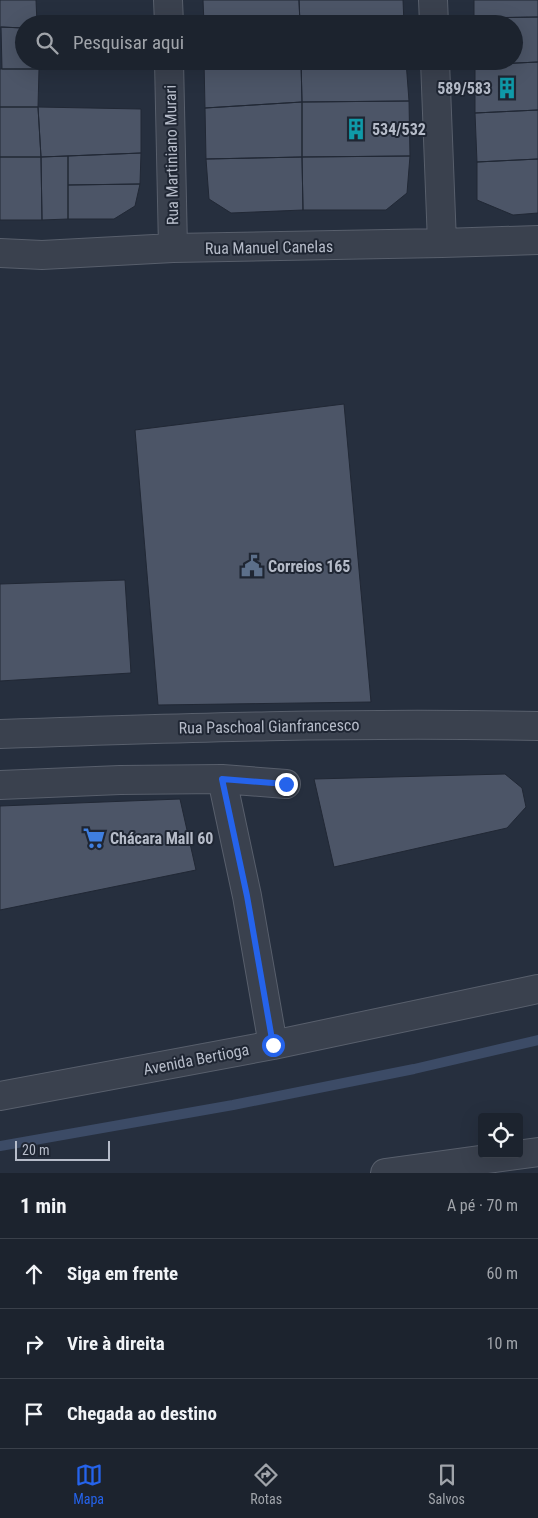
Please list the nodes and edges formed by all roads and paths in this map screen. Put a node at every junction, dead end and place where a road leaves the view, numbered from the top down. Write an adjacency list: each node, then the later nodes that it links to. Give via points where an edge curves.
1 (168, 0): 3 (street)
2 (433, 0): 4 (street)
3 (169, 15)
4 (434, 15)
5 (169, 70): 9 (street, Rua Martiniano Murari)
6 (435, 70): 8 (street)
7 (538, 240): 8 (street, Rua Manuel Canelas)
8 (442, 244): 9 (street, Rua Manuel Canelas)
9 (173, 248): 10 (street, Rua Manuel Canelas, via 42,255)
10 (0, 253)
11 (538, 726): 12 (street, Rua Paschoal Gianfrancesco, via 233,726)
12 (0, 734)
13 (222, 779): 14 (street); 15 (street); 17 (street, via 247,896)
14 (286, 784)
15 (0, 785)
16 (538, 989): 17 (street, Avenida Bertioga)
17 (273, 1045): 18 (street, Avenida Bertioga)
18 (0, 1096)
19 (538, 1152): 20 (street)
20 (385, 1173)

